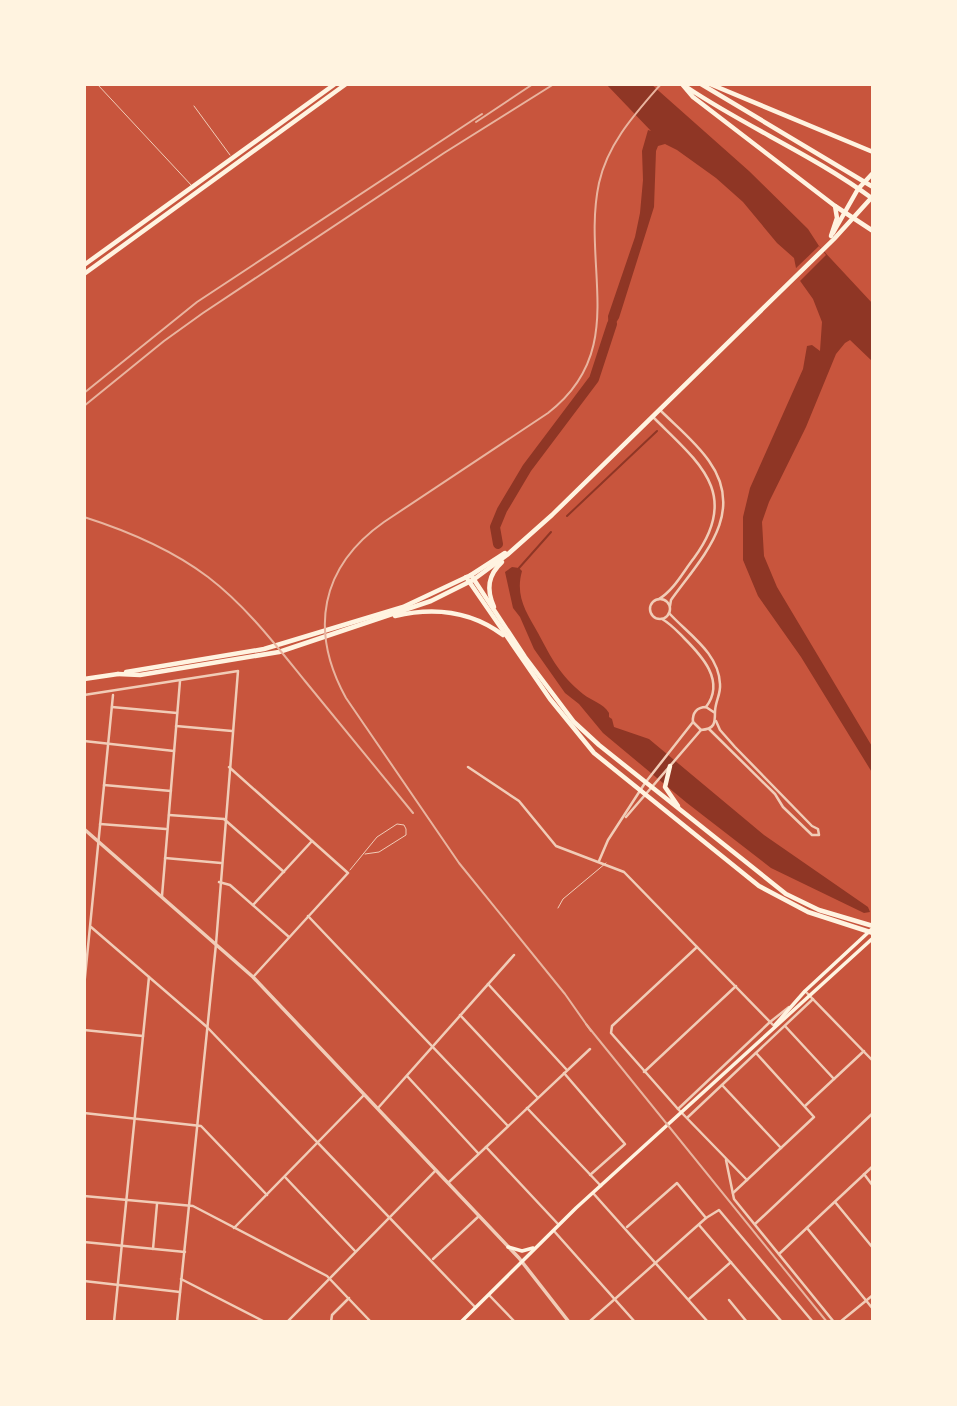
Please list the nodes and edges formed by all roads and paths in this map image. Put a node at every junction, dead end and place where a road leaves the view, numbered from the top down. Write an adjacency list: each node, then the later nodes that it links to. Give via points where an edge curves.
1 (335, 84): 8 (main road)
2 (346, 84): 8 (main road)
3 (682, 84): 16 (main road); 17 (main road)
4 (701, 84): 14 (main road)
5 (710, 84): 9 (main road)
6 (98, 85): 13 (lane)
7 (194, 106): 10 (lane)
8 (274, 132): 10 (main road); 11 (main road)
9 (872, 151)
10 (232, 158): 11 (lane); 13 (main road)
11 (236, 164): 15 (main road)
12 (873, 173): 18 (main road)
13 (193, 186): 15 (lane); 20 (main road)
14 (873, 187)
15 (198, 192): 20 (main road)
16 (873, 198): 19 (main road)
17 (835, 206): 18 (main road); 22 (main road, via 837,218)
18 (846, 212): 19 (main road); 22 (main road)
19 (854, 218): 21 (main road); 23 (main road)
20 (137, 231): 24 (main road); 26 (main road)
21 (873, 231)
22 (831, 236): 23 (main road)
23 (825, 246): 28 (main road)
24 (92, 259): 25 (main road); 26 (main road)
25 (84, 265)
26 (96, 265): 27 (main road)
27 (84, 274)
28 (660, 410): 29 (main road); 34 (street, via 707,457 718,476 723,499 717,535)
29 (653, 416): 30 (main road); 33 (street, via 703,468 715,505 705,541)
30 (520, 543): 31 (main road); 32 (main road)
31 (507, 555): 32 (main road); 38 (main road, via 492,572 489,586)
32 (470, 579): 37 (main road, via 431,601); 38 (main road); 39 (main road); 40 (main road, via 349,624 243,653)
33 (659, 599): 34 (street); 36 (street, via 650,611)
34 (670, 606): 35 (street)
35 (669, 613): 36 (street); 48 (street, via 716,665 720,688)
36 (662, 619): 46 (street, via 708,666 713,687)
37 (373, 622): 39 (main road, via 410,612 450,612 480,621); 40 (main road, via 264,656 141,675)
38 (501, 622): 61 (main road, via 574,722)
39 (509, 640): 65 (main road, via 581,739)
40 (118, 674): 41 (main road)
41 (84, 679)
42 (180, 681): 43 (street); 47 (street); 54 (street, via 238,671)
43 (84, 695)
44 (113, 695): 45 (street)
45 (112, 707): 47 (street); 56 (street)
46 (706, 707): 48 (street); 50 (street, via 695,711)
47 (177, 713): 51 (street)
48 (715, 713): 49 (street)
49 (716, 721): 52 (street); 52 (street, via 819,835 812,835)
50 (693, 722): 53 (street); 61 (street)
51 (176, 726): 54 (street); 57 (street)
52 (709, 729): 53 (street)
53 (701, 730): 58 (street)
54 (233, 731): 59 (street)
55 (84, 741): 56 (street)
56 (108, 744): 57 (street); 62 (street)
57 (174, 751): 64 (street)
58 (670, 766): 63 (street); 66 (main road, via 666,790)
59 (229, 767): 68 (street); 72 (street)
60 (468, 767): 76 (street, via 519,801 556,846)
61 (646, 783): 63 (main road); 65 (street)
62 (104, 785): 64 (street); 69 (street)
63 (651, 788): 65 (street); 66 (main road)
64 (171, 791): 67 (street)
65 (643, 794): 76 (street, via 608,840); 89 (main road, via 767,891 808,912)
66 (683, 813): 89 (main road, via 786,894)
67 (169, 815): 68 (street); 71 (street)
68 (224, 819): 77 (street); 79 (street)
69 (100, 824): 71 (street); 73 (street)
70 (84, 829): 73 (street)
71 (168, 829): 75 (street)
72 (312, 841): 79 (street); 80 (street)
73 (100, 843): 82 (street); 86 (street)
74 (365, 854): 74 (lane, via 379,852 406,835 407,829 401,824 392,826); 80 (lane)
75 (165, 858): 77 (street); 82 (street)
76 (599, 861): 78 (street)
77 (221, 863): 81 (street)
78 (606, 863): 84 (lane); 92 (street, via 624,872)
79 (284, 872): 83 (street)
80 (348, 873): 87 (street)
81 (219, 882): 83 (street, via 230,885); 91 (street)
82 (162, 896): 91 (street)
83 (253, 905): 90 (street)
84 (558, 908)
85 (84, 911): 86 (street)
86 (92, 912): 88 (street)
87 (308, 916): 90 (street); 109 (street)
88 (91, 927): 94 (street); 97 (street)
89 (872, 932): 99 (main road)
90 (289, 937): 95 (street)
91 (216, 944): 95 (street); 105 (street)
92 (697, 947): 98 (street); 115 (street, via 610,1029)
93 (514, 955): 96 (street)
94 (149, 977): 105 (street); 108 (street)
95 (253, 977): 119 (street)
96 (488, 984): 102 (street); 114 (street)
97 (84, 986)
98 (736, 986): 103 (street); 115 (street)
99 (807, 993): 100 (street); 101 (main road); 106 (main road)
100 (813, 999): 104 (street); 111 (street)
101 (789, 1007): 103 (street); 106 (main road)
102 (460, 1015): 109 (street); 120 (street)
103 (770, 1022): 106 (street); 124 (street)
104 (785, 1026): 112 (street); 117 (street)
105 (207, 1027): 129 (street); 131 (street)
106 (774, 1027): 143 (main road)
107 (84, 1030): 108 (street)
108 (143, 1036): 127 (street)
109 (433, 1046): 116 (street); 130 (street)
110 (590, 1049): 114 (street)
111 (864, 1051): 113 (street); 117 (street)
112 (756, 1053): 118 (street); 121 (street)
113 (873, 1061)
114 (566, 1072): 120 (street); 139 (street, via 625,1144)
115 (644, 1072): 124 (street)
116 (407, 1076): 122 (street); 134 (street)
117 (834, 1079): 121 (street)
118 (722, 1085): 128 (street); 133 (street)
119 (365, 1094): 122 (street); 131 (street)
120 (538, 1098): 123 (street)
121 (805, 1106): 133 (street, via 814,1117)
122 (378, 1108): 137 (street)
123 (527, 1108): 130 (street); 139 (street)
124 (678, 1109): 128 (street)
125 (84, 1113): 127 (street)
126 (873, 1113): 156 (street)
127 (135, 1118): 129 (street); 149 (street)
128 (688, 1118): 135 (street)
129 (197, 1125): 147 (street); 152 (street)
130 (508, 1126): 132 (street)
131 (317, 1143): 140 (street); 154 (street)
132 (486, 1147): 134 (street); 157 (street)
133 (781, 1148): 141 (street)
134 (478, 1154): 142 (street)
135 (725, 1157): 141 (street); 146 (street)
136 (873, 1166): 138 (street)
137 (436, 1170): 142 (street); 154 (street)
138 (864, 1174): 144 (street); 151 (street)
139 (590, 1175): 143 (street)
140 (285, 1177): 147 (street); 169 (street)
141 (747, 1180): 146 (street)
142 (449, 1182): 153 (street)
143 (601, 1186): 145 (main road)
144 (873, 1186)
145 (593, 1193): 157 (main road); 160 (street)
146 (733, 1193): 156 (street)
147 (267, 1195): 159 (street)
148 (84, 1196): 149 (street)
149 (126, 1200): 150 (street); 164 (street)
150 (158, 1202): 152 (street); 168 (street)
151 (835, 1202): 161 (street); 167 (street)
152 (189, 1205): 159 (street); 170 (street)
153 (479, 1216): 166 (street); 172 (street)
154 (389, 1217): 169 (street); 172 (street)
155 (706, 1218): 158 (street); 160 (street, via 677,1183); 204 (street, via 719,1210)
156 (755, 1224): 171 (street)
157 (559, 1225): 162 (main road)
158 (699, 1225): 174 (street); 175 (street)
159 (234, 1228): 176 (street)
160 (626, 1228): 174 (street)
161 (807, 1228): 171 (street); 187 (street)
162 (554, 1231): 165 (main road); 184 (street)
163 (84, 1242): 164 (street)
164 (122, 1246): 168 (street); 179 (street)
165 (538, 1246): 166 (main road, via 524,1251); 173 (main road)
166 (508, 1247): 173 (street)
167 (873, 1248)
168 (153, 1249): 170 (street)
169 (355, 1251): 176 (street)
170 (185, 1252): 177 (street)
171 (779, 1254): 205 (street)
172 (432, 1260): 188 (street)
173 (522, 1262): 181 (main road); 198 (street)
174 (657, 1262): 184 (street); 185 (street)
175 (731, 1262): 185 (street); 203 (street)
176 (329, 1278): 183 (street); 193 (street)
177 (181, 1279): 180 (street); 192 (street)
178 (84, 1281): 179 (street)
179 (118, 1285): 180 (street); 190 (street)
180 (180, 1292): 191 (street)
181 (489, 1295): 188 (main road); 197 (street)
182 (873, 1295): 187 (street)
183 (349, 1298): 194 (street); 195 (street)
184 (615, 1299): 199 (street); 200 (street)
185 (689, 1299): 201 (street)
186 (729, 1300): 202 (street)
187 (866, 1301): 189 (street); 206 (street)
188 (475, 1307): 196 (main road)
189 (873, 1309)
190 (114, 1322)
191 (177, 1322)
192 (265, 1322)
193 (287, 1322)
194 (331, 1322)
195 (371, 1322)
196 (461, 1322)
197 (515, 1322)
198 (569, 1322)
199 (589, 1322)
200 (635, 1322)
201 (708, 1322)
202 (747, 1322)
203 (782, 1322)
204 (813, 1322)
205 (834, 1322)
206 (840, 1322)

